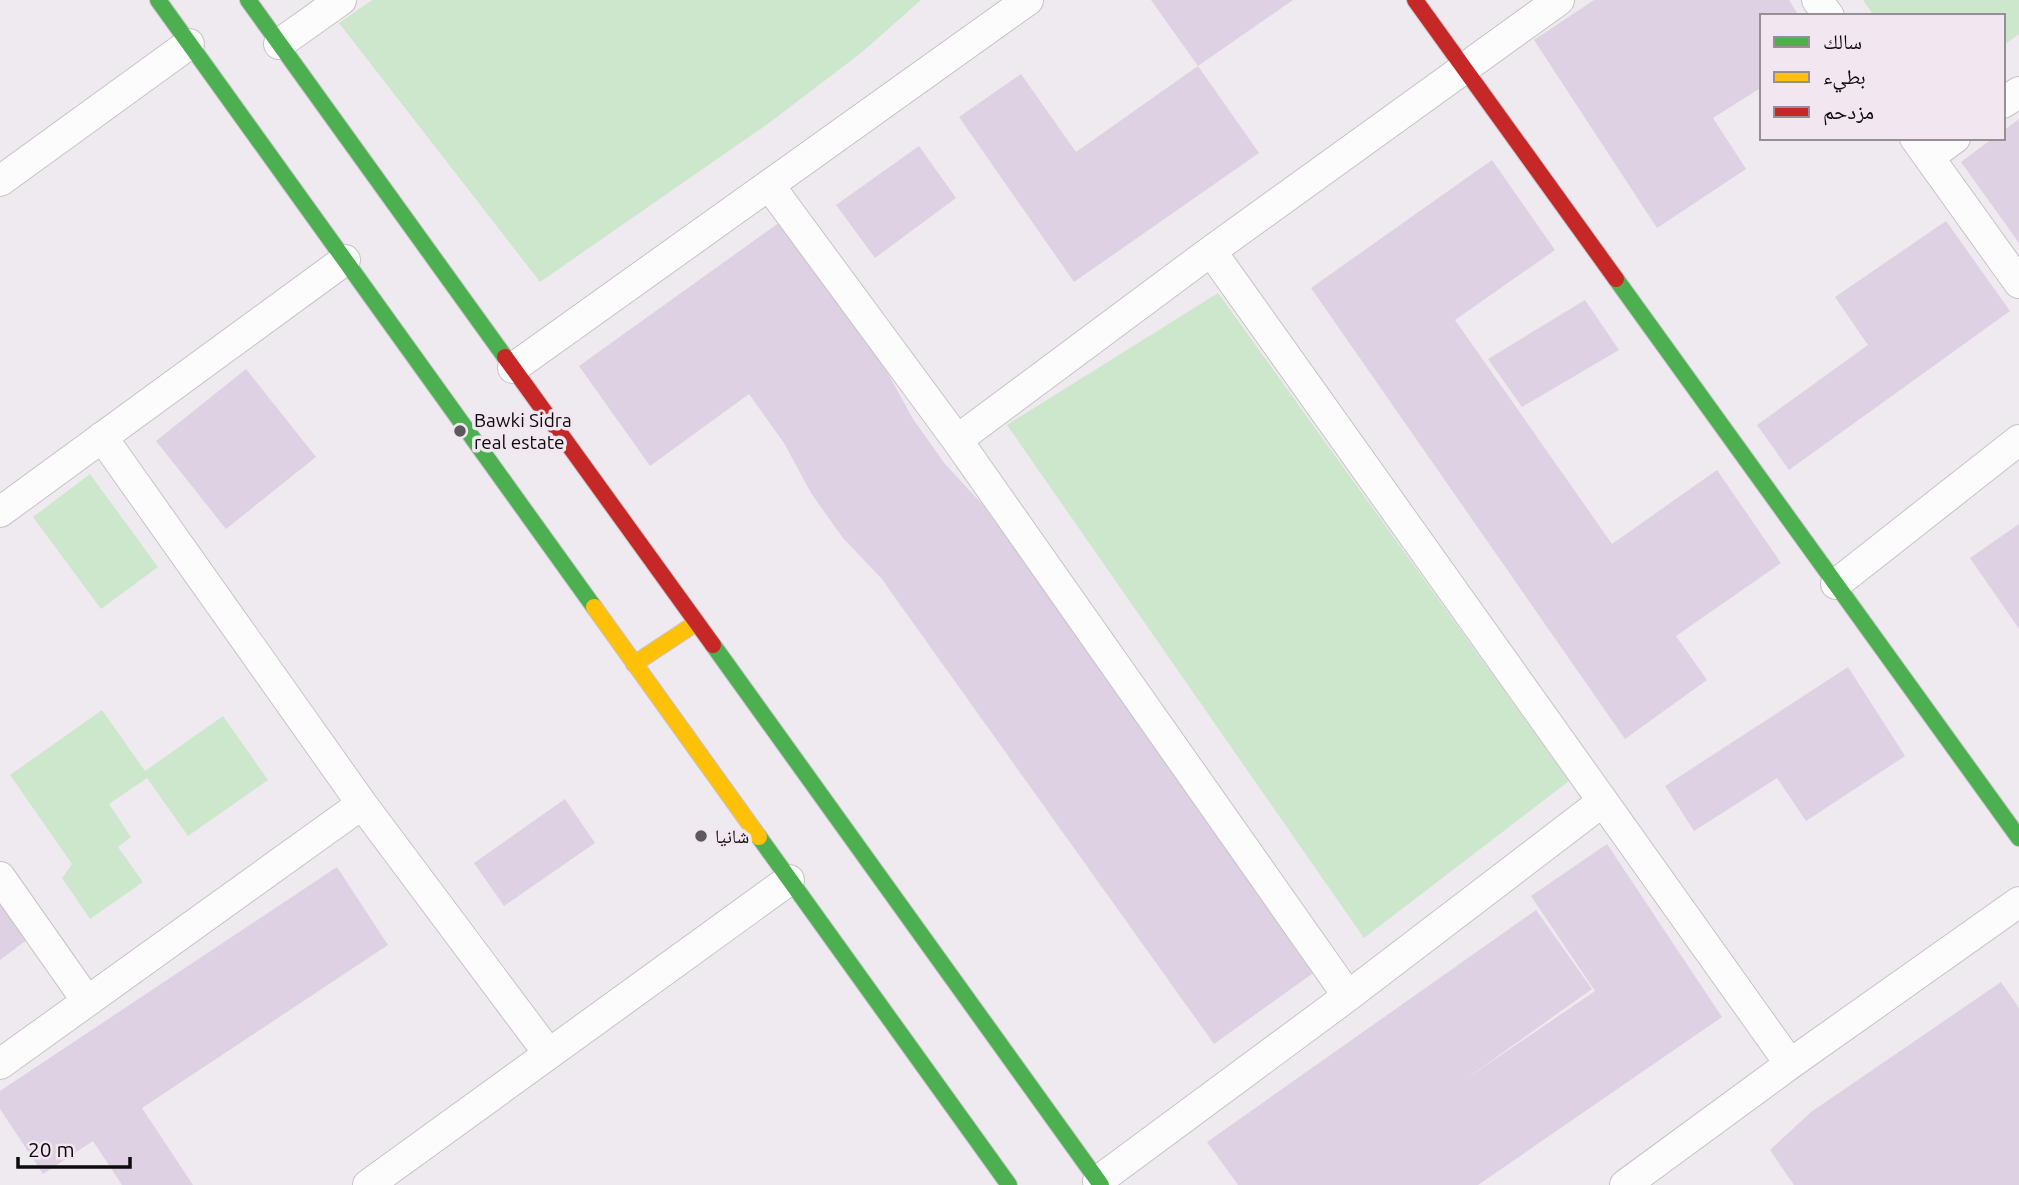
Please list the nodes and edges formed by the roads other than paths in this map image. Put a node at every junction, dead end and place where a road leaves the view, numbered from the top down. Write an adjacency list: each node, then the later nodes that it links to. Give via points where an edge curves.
1 (158, 0): 7 (street)
2 (247, 0): 8 (street)
3 (341, 0): 8 (street)
4 (1028, 0): 13 (street)
5 (1415, 0): 9 (street)
6 (1559, 0): 9 (street)
7 (189, 44): 12 (street); 15 (street)
8 (279, 44): 17 (street)
9 (1465, 69): 14 (street); 22 (street)
10 (1948, 140): 11 (street)
11 (1922, 148): 16 (street)
12 (0, 181)
13 (769, 185): 17 (street); 19 (street)
14 (1211, 251): 19 (street); 25 (street)
15 (345, 260): 18 (street); 24 (street)
16 (2019, 283)
17 (513, 368): 23 (street)
18 (102, 437): 21 (street); 26 (street)
19 (957, 440): 31 (street)
20 (2019, 440): 22 (street)
21 (0, 512)
22 (1836, 584): 27 (street)
23 (696, 623): 24 (street); 36 (street)
24 (634, 664): 29 (street)
25 (1602, 802): 31 (street); 35 (street)
26 (362, 804): 32 (street); 33 (street)
27 (2019, 838)
28 (0, 877): 32 (street)
29 (789, 880): 33 (street); 38 (street)
30 (2019, 902): 35 (street)
31 (1348, 996): 36 (street)
32 (87, 1001): 34 (street)
33 (549, 1054): 37 (street)
34 (0, 1064)
35 (1790, 1064): 39 (street)
36 (1099, 1183)
37 (368, 1185)
38 (1009, 1185)
39 (1625, 1185)

